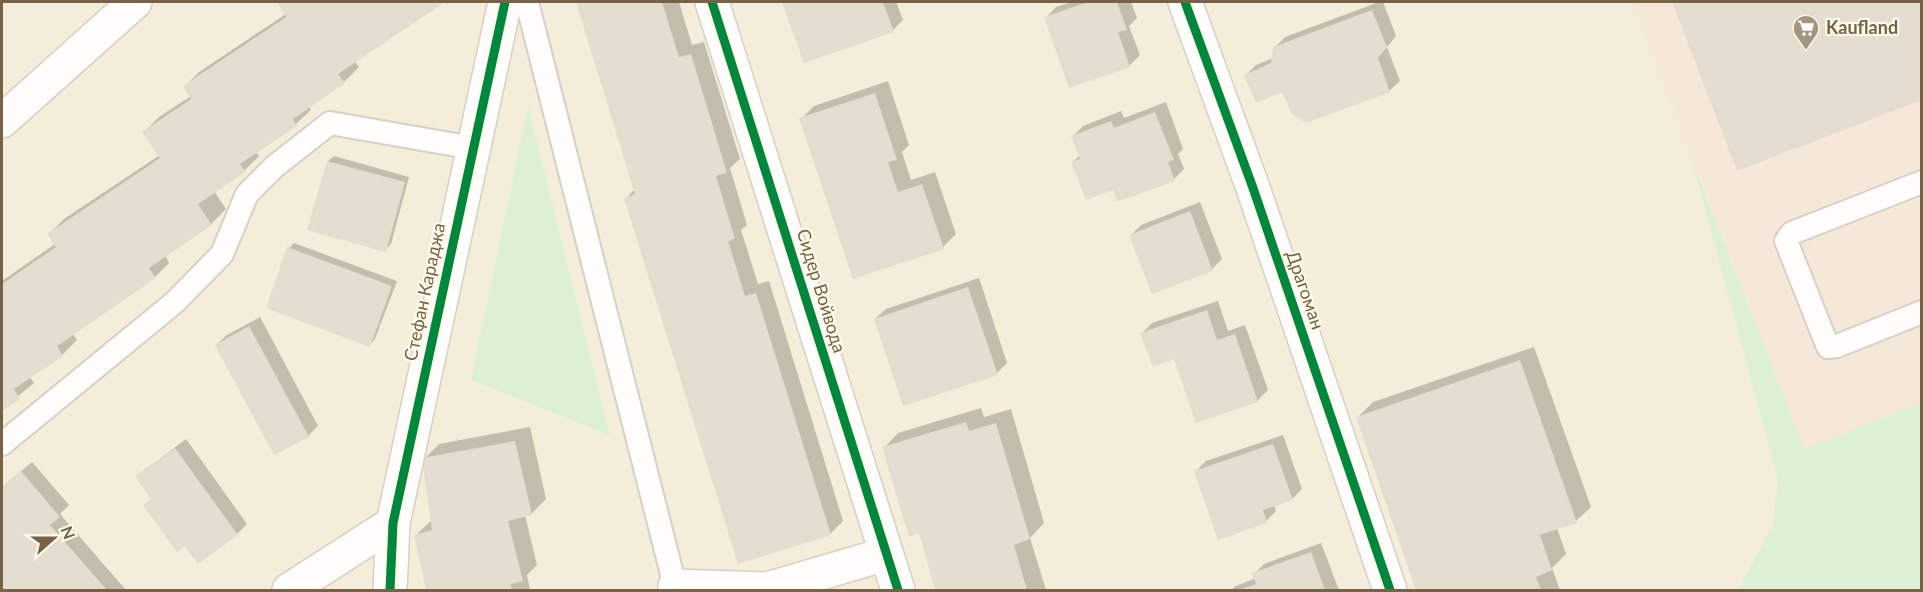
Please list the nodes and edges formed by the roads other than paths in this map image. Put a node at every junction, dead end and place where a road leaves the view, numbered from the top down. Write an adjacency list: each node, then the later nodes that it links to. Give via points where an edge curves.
1 (135, 2): 6 (street)
2 (505, 2): 7 (street, Стефан Караджа)
3 (527, 2): 13 (lane)
4 (712, 2): 12 (street, Сидер Войвода)
5 (1185, 2): 17 (street, Драгоман, via 1253,188)
6 (2, 121)
7 (473, 148): 10 (lane, via 330,123 247,194 222,254 175,302); 11 (street, Стефан Караджа)
8 (1922, 182): 9 (lane, via 1792,233 1786,241 1828,347)
9 (1922, 312)
10 (2, 444)
11 (393, 524): 14 (street); 15 (street, Стефан Караджа)
12 (886, 554): 13 (street, via 767,589); 16 (street, Сидер Войвода)
13 (675, 586)
14 (289, 591)
15 (390, 591)
16 (898, 591)
17 (1390, 591)

